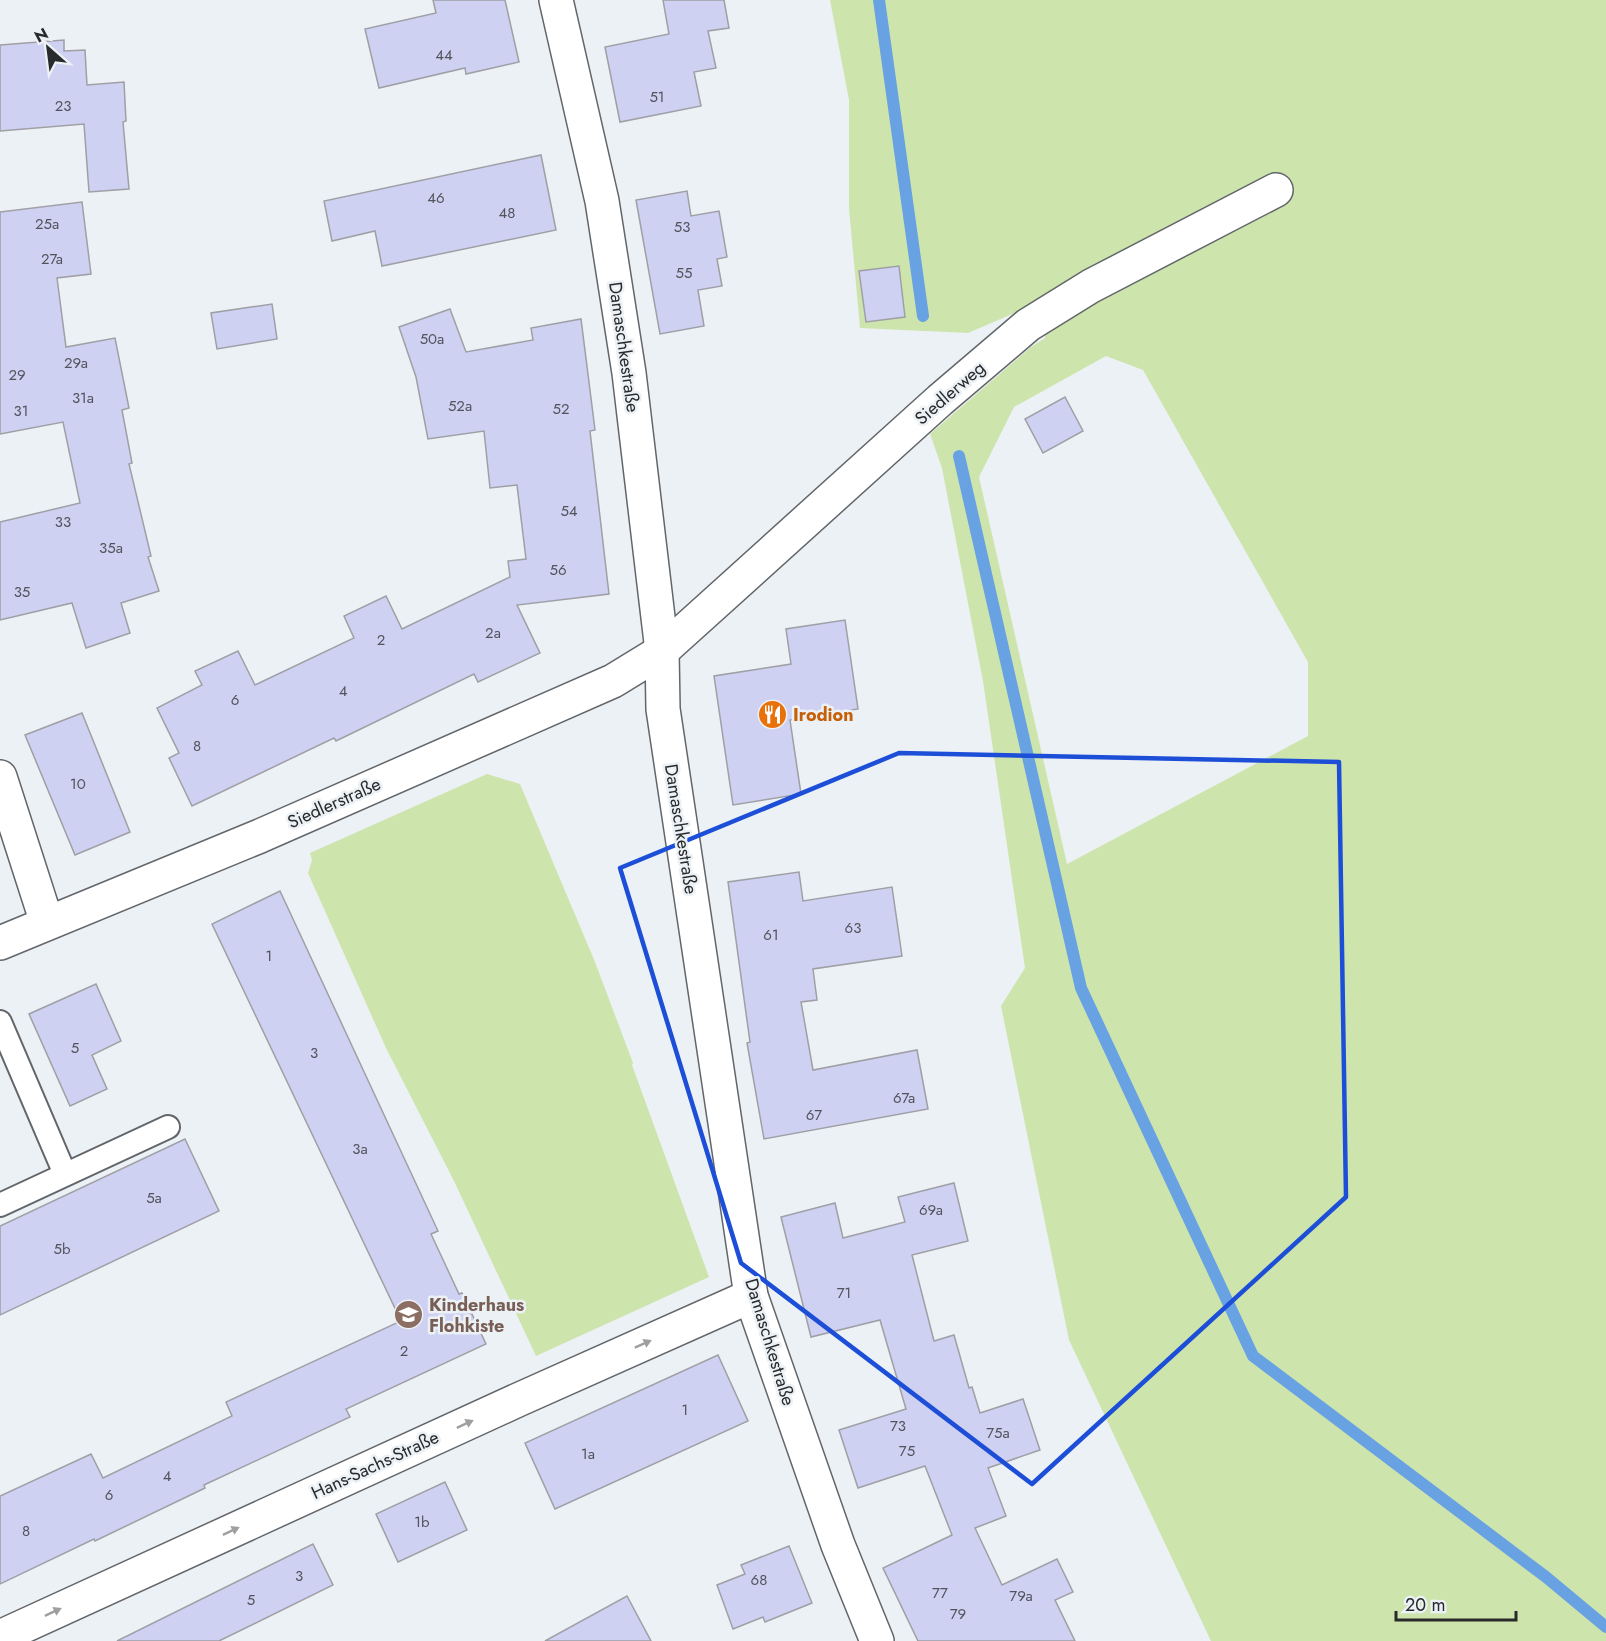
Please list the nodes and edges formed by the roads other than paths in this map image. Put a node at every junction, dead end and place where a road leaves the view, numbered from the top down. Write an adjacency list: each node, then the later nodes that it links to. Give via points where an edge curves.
1 (556, 0): 3 (street, Damaschkestraße, via 602,201 628,373)
2 (1276, 190): 3 (street, Siedlerweg, via 1091,286 1028,326 940,400)
3 (662, 651): 5 (street, Siedlerstraße, via 613,681 542,713 260,836); 11 (street, Damaschkestraße, via 663,709)
4 (0, 777): 5 (street)
5 (47, 923): 6 (street, Siedlerstraße)
6 (0, 943)
7 (0, 1022): 9 (lane)
8 (168, 1127): 9 (lane)
9 (65, 1174): 10 (lane)
10 (0, 1204)
11 (751, 1296): 12 (street, Hans-Sachs-Straße, one-way to 11); 13 (street, Damaschkestraße, via 838,1545)
12 (0, 1636)
13 (877, 1641)

